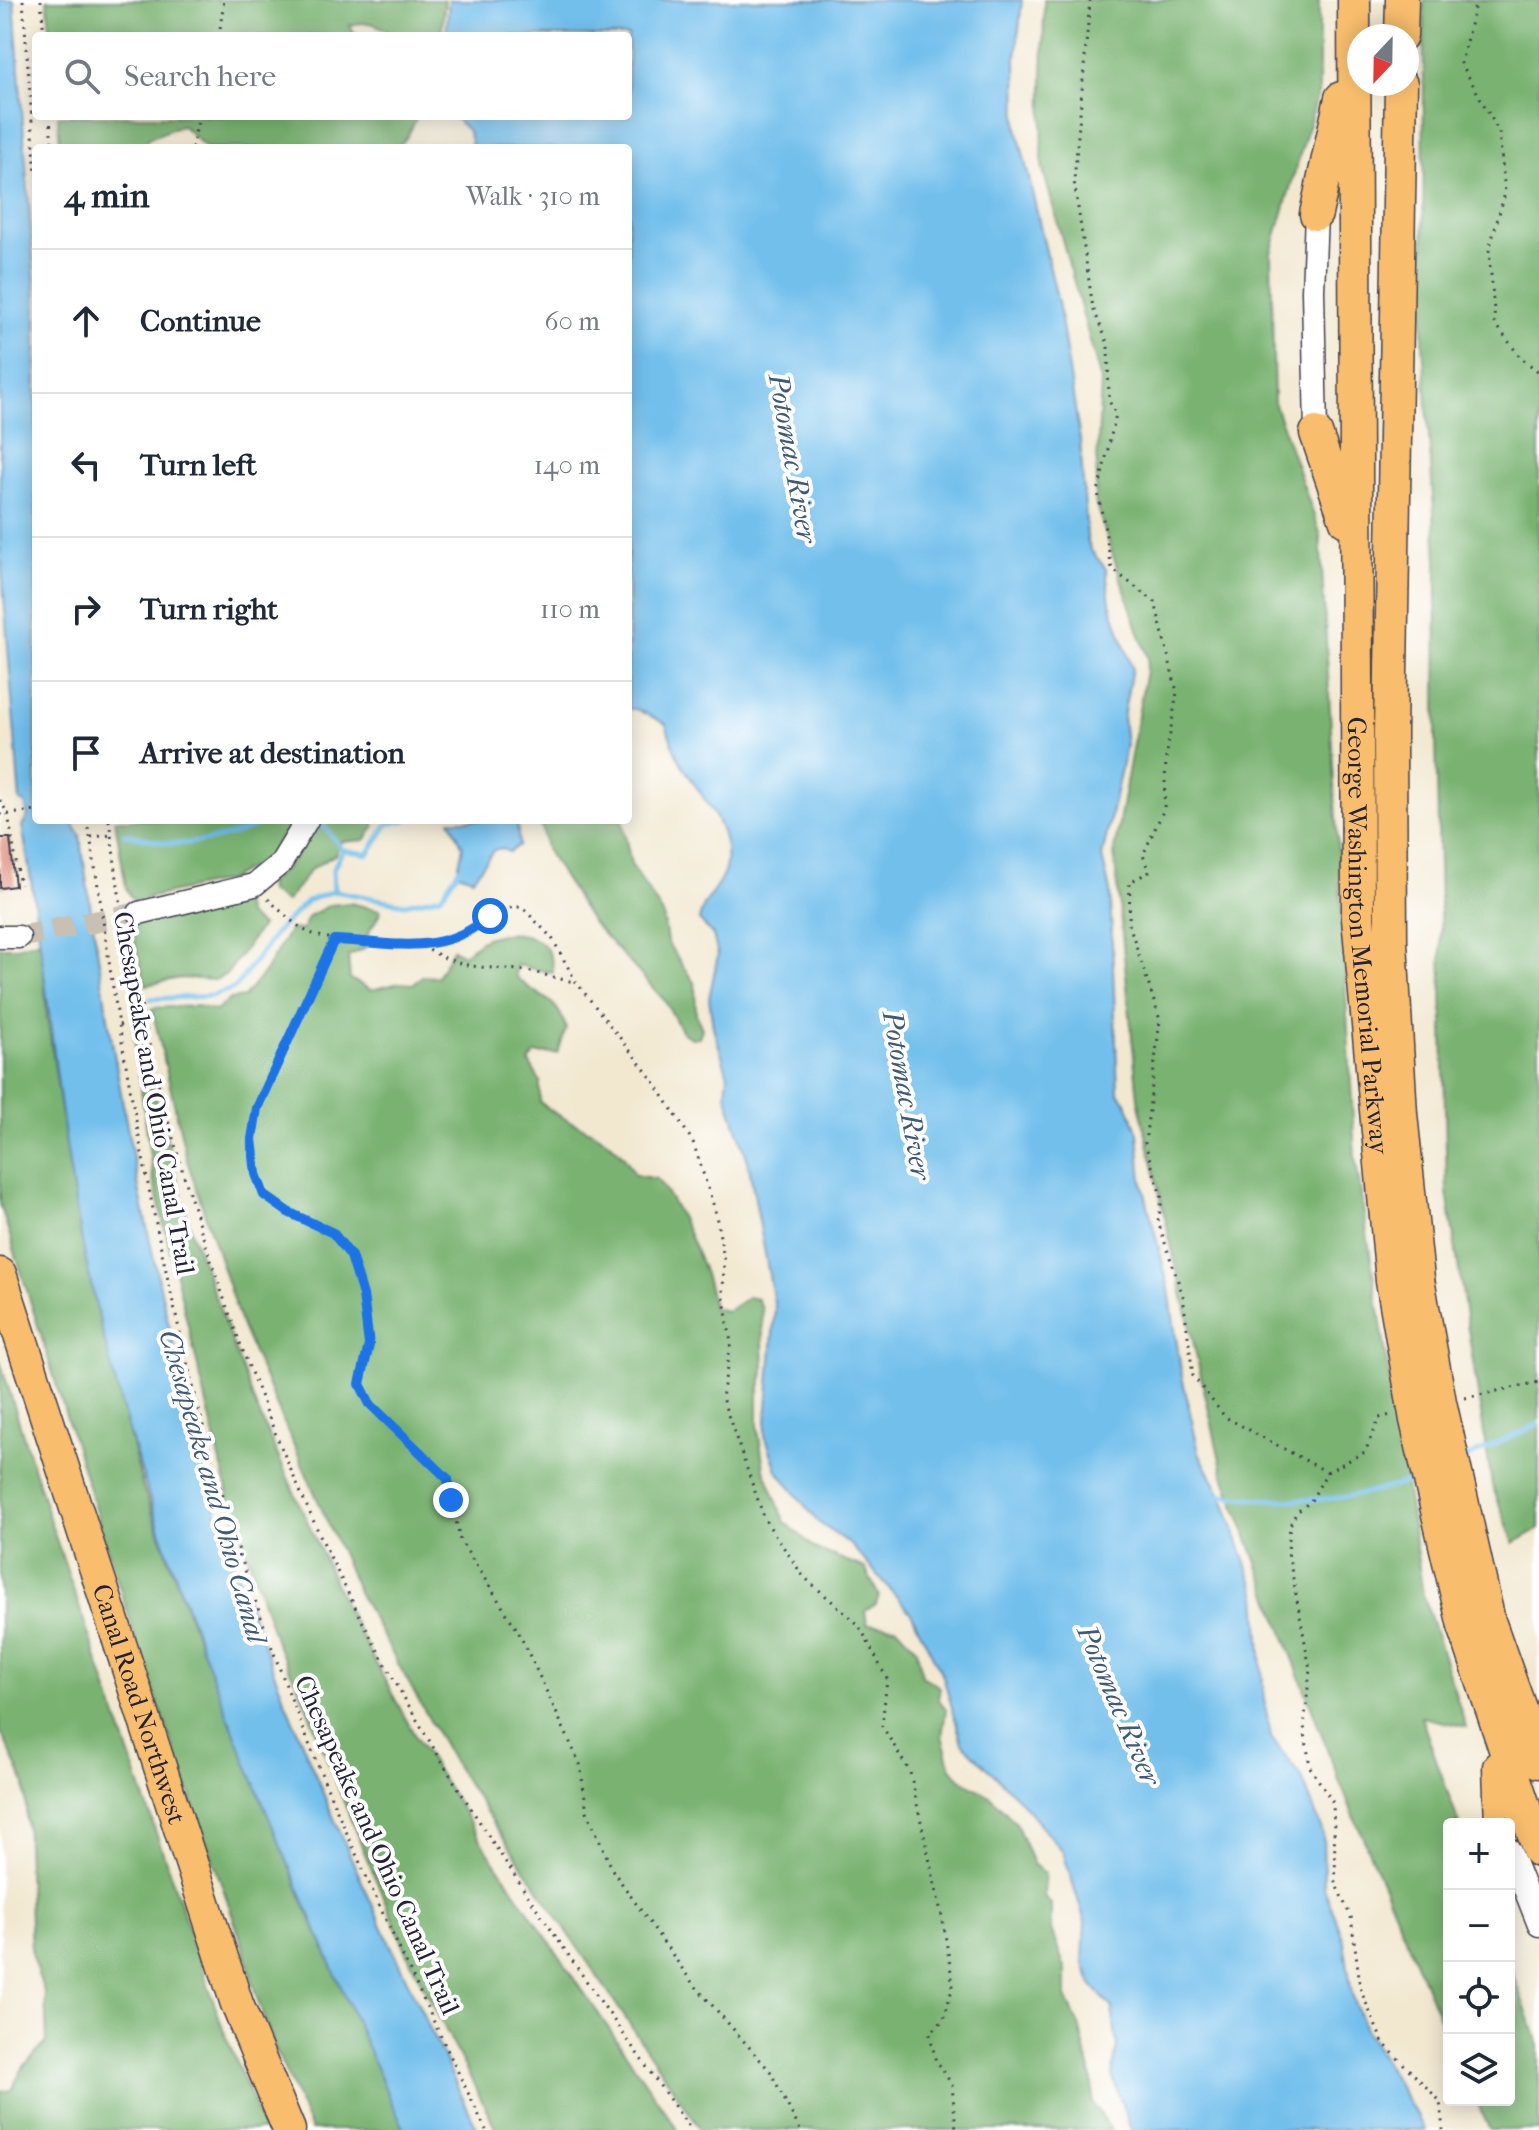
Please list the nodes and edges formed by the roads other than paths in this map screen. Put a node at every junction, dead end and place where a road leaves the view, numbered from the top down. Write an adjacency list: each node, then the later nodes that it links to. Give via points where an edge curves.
1 (1354, 0): 3 (highway, George Washington Memorial Parkway)
2 (1402, 0): 4 (highway)
3 (1354, 24)
4 (1401, 24)
5 (1347, 78): 8 (highway)
6 (1354, 96): 10 (highway, George Washington Memorial Parkway)
7 (1401, 96): 14 (highway, George Washington Memorial Parkway, via 1390,732 1391,942)
8 (1316, 214): 9 (lane)
9 (1316, 433): 10 (highway)
10 (1354, 543): 14 (highway, George Washington Memorial Parkway, via 1358,918)
11 (304, 824): 12 (lane, via 281,863 254,885)
12 (139, 913)
13 (0, 1274): 22 (highway, Canal Road Northwest, via 237,2004)
14 (1405, 1280): 15 (highway, George Washington Memorial Parkway, bridge, via 1416,1420)
15 (1476, 1623): 16 (highway, George Washington Memorial Parkway); 17 (highway, George Washington Memorial Parkway)
16 (1500, 1740): 18 (highway); 19 (highway, George Washington Memorial Parkway)
17 (1539, 1762)
18 (1500, 1818)
19 (1539, 1851)
20 (1515, 1864): 21 (lane)
21 (1539, 1925)
22 (289, 2130)

